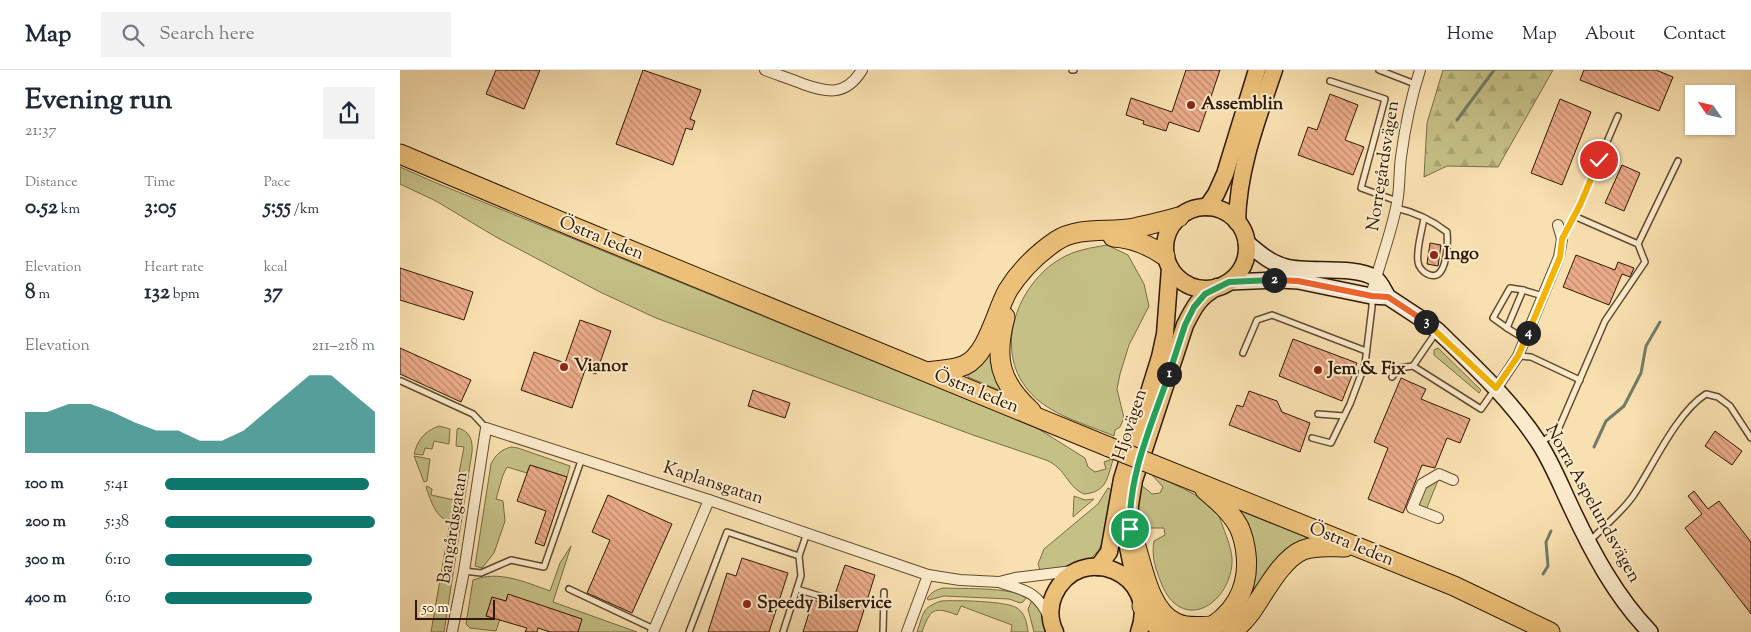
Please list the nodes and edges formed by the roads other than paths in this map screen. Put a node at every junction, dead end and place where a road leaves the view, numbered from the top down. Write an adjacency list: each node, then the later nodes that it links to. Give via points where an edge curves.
1 (765, 70): 2 (street, via 832,92 850,84)
2 (862, 70)
3 (1258, 70): 13 (main road, via 1225,174)
4 (1274, 70): 17 (main road, via 1243,167)
5 (1379, 70): 8 (lane)
6 (1420, 70): 8 (street, Norregårdsvägen)
7 (1330, 81): 12 (lane, via 1385,99 1361,188)
8 (1415, 84): 12 (street, Norregårdsvägen, via 1407,118)
9 (1618, 116): 14 (lane)
10 (400, 154): 36 (highway, Östra leden)
11 (1678, 161): 21 (lane)
12 (1396, 205): 16 (lane); 23 (street, Norregårdsvägen)
13 (1207, 207): 15 (main road, via 1197,208); 17 (main road, via 1228,214)
14 (1574, 216): 19 (lane); 21 (lane)
15 (1179, 218): 22 (main road, via 1167,235); 36 (highway, via 1133,228 1078,232 1058,240 1024,268 1009,288 974,360 964,366)
16 (1424, 218): 16 (lane, via 1447,232 1444,262 1441,272 1436,275 1423,272 1418,261)
17 (1237, 222): 20 (main road)
18 (1558, 225): 19 (street)
19 (1562, 239): 27 (street, via 1560,257)
20 (1246, 242): 23 (street, via 1268,259 1288,267 1353,272); 24 (main road, via 1243,264 1237,274)
21 (1638, 244): 38 (lane, via 1645,262 1605,322)
22 (1168, 262): 24 (main road, via 1176,277 1190,286 1206,289); 43 (highway, via 1151,246 1115,236 1079,240 1060,248 1029,273 1008,306 1001,332 1000,361 1010,389); 58 (main road, Hjovägen, via 1165,334 1160,357 1122,479 1109,552)
23 (1376, 278): 26 (street, Norregårdsvägen); 28 (street, Norra Aspelundsvägen)
24 (1223, 285): 26 (street, Norra Aspelundsvägen, via 1298,281); 53 (main road, Hjovägen, via 1205,294 1185,325 1134,480)
25 (1523, 290): 27 (lane); 29 (lane); 29 (lane, via 1510,288 1493,318)
26 (1372, 296): 28 (street, Norra Aspelundsvägen); 32 (lane)
27 (1543, 296): 31 (street)
28 (1388, 297): 30 (street, Norra Aspelundsvägen)
29 (1507, 328): 31 (lane)
30 (1437, 330): 35 (lane); 40 (street, Norra Aspelundsvägen)
31 (1525, 339): 34 (street)
32 (1366, 351): 33 (lane, via 1272,315 1257,320); 42 (lane)
33 (1243, 353)
34 (1518, 356): 38 (lane, via 1531,357); 40 (street)
35 (1413, 366): 37 (lane, via 1399,368); 40 (lane, via 1481,409)
36 (927, 372): 43 (highway, Östra leden)
37 (1392, 377)
38 (1580, 380): 47 (lane, via 1558,430)
39 (401, 381): 44 (lane, via 473,414)
40 (1496, 388): 47 (street, Norra Aspelundsvägen)
41 (1318, 414): 42 (lane)
42 (1344, 416): 45 (lane, via 1331,443)
43 (1039, 418): 50 (highway, Östra leden, bridge)
44 (486, 428): 48 (street, Kaplansgatan); 60 (street, Bangårdsgatan)
45 (1312, 438)
46 (1751, 438): 55 (lane, via 1730,406 1718,396 1706,394 1696,400 1632,498)
47 (1539, 444): 55 (street, Norra Aspelundsvägen)
48 (582, 458): 51 (street, Kaplansgatan); 60 (lane, via 544,567 511,560 481,573)
49 (1453, 480): 52 (street, via 1438,474 1422,484 1412,508)
50 (1194, 481): 56 (highway, Östra leden); 70 (highway, via 1233,518 1243,536 1245,548 1247,575 1240,597)
51 (709, 500): 54 (street, Kaplansgatan); 69 (street)
52 (1438, 518)
53 (1130, 529): 66 (main road, Hjovägen, via 1128,547); 70 (highway, via 1149,588 1166,618 1178,624)
54 (807, 533): 57 (lane); 61 (street, Kaplansgatan)
55 (1588, 542): 79 (street, Norra Aspelundsvägen, via 1618,594)
56 (1356, 547): 70 (highway, via 1321,546 1301,551 1277,573 1250,613); 78 (highway, Östra leden, via 1454,586)
57 (799, 556): 64 (lane, via 801,576); 72 (lane, via 727,532)
58 (1098, 567): 59 (main road); 66 (main road, via 1124,575)
59 (1081, 569): 62 (street, Kaplansgatan); 68 (main road, via 1057,588 1052,603)
60 (464, 571): 71 (street, Bangårdsgatan)
61 (928, 575): 62 (street, Kaplansgatan); 75 (street)
62 (999, 582): 68 (street, Kaplansgatan, via 1038,598)
63 (569, 589): 69 (lane)
64 (797, 589): 67 (lane); 73 (lane)
65 (884, 592): 74 (lane)
66 (1140, 598): 76 (main road, Hjovägen, via 1143,616); 77 (highway, via 1152,621)
67 (829, 599)
68 (1053, 628)
69 (654, 630)
70 (1216, 630)
71 (452, 632)
72 (689, 632)
73 (783, 632)
74 (884, 632)
75 (907, 632)
76 (1139, 632)
77 (1164, 632)
78 (1550, 632)
79 (1650, 632)

